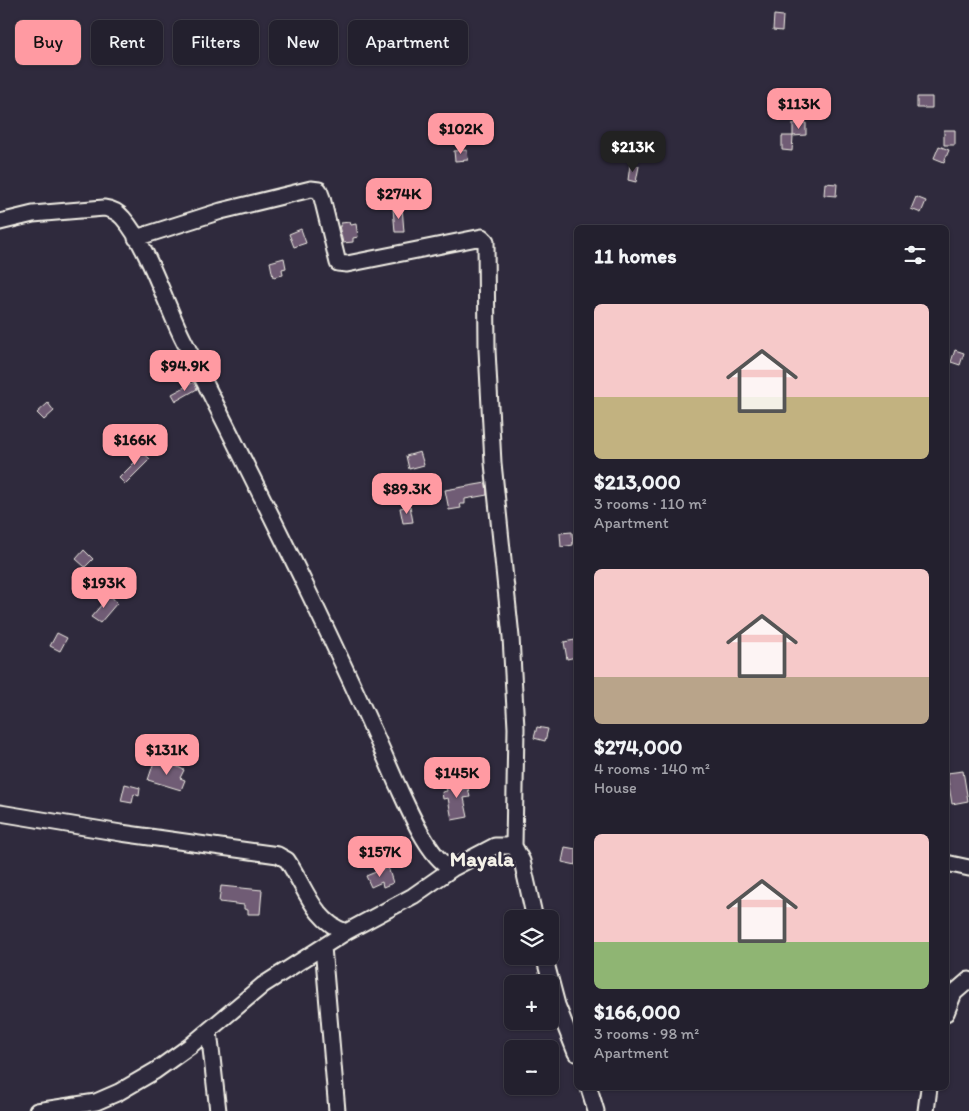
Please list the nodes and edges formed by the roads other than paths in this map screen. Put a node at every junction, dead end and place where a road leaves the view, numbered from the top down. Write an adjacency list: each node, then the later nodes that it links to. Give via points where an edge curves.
1 (0, 222): 2 (street, via 33,214 109,209 123,217)
2 (136, 238): 4 (street, via 221,211 311,189 319,190 322,198 338,263 347,264 482,237 486,241 493,463 511,637 516,728); 6 (street, via 416,823 439,860)
3 (0, 813): 9 (street, via 278,855 287,860 322,918 335,929)
4 (514, 846): 6 (street, via 495,846); 8 (street, via 522,861)
5 (949, 864): 7 (street)
6 (453, 868): 9 (street, via 413,896)
7 (969, 868)
8 (533, 910)
9 (346, 932): 10 (street)
10 (323, 948): 14 (street, via 251,993); 20 (street)
11 (546, 965): 15 (street, via 557,1006)
12 (969, 980): 13 (street, via 954,994)
13 (949, 1006)
14 (209, 1031): 18 (street, via 155,1071 119,1092 96,1102); 19 (street)
15 (574, 1048)
16 (590, 1090): 21 (street)
17 (929, 1090): 22 (street)
18 (37, 1111)
19 (218, 1111)
20 (338, 1111)
21 (596, 1111)
22 (926, 1111)

